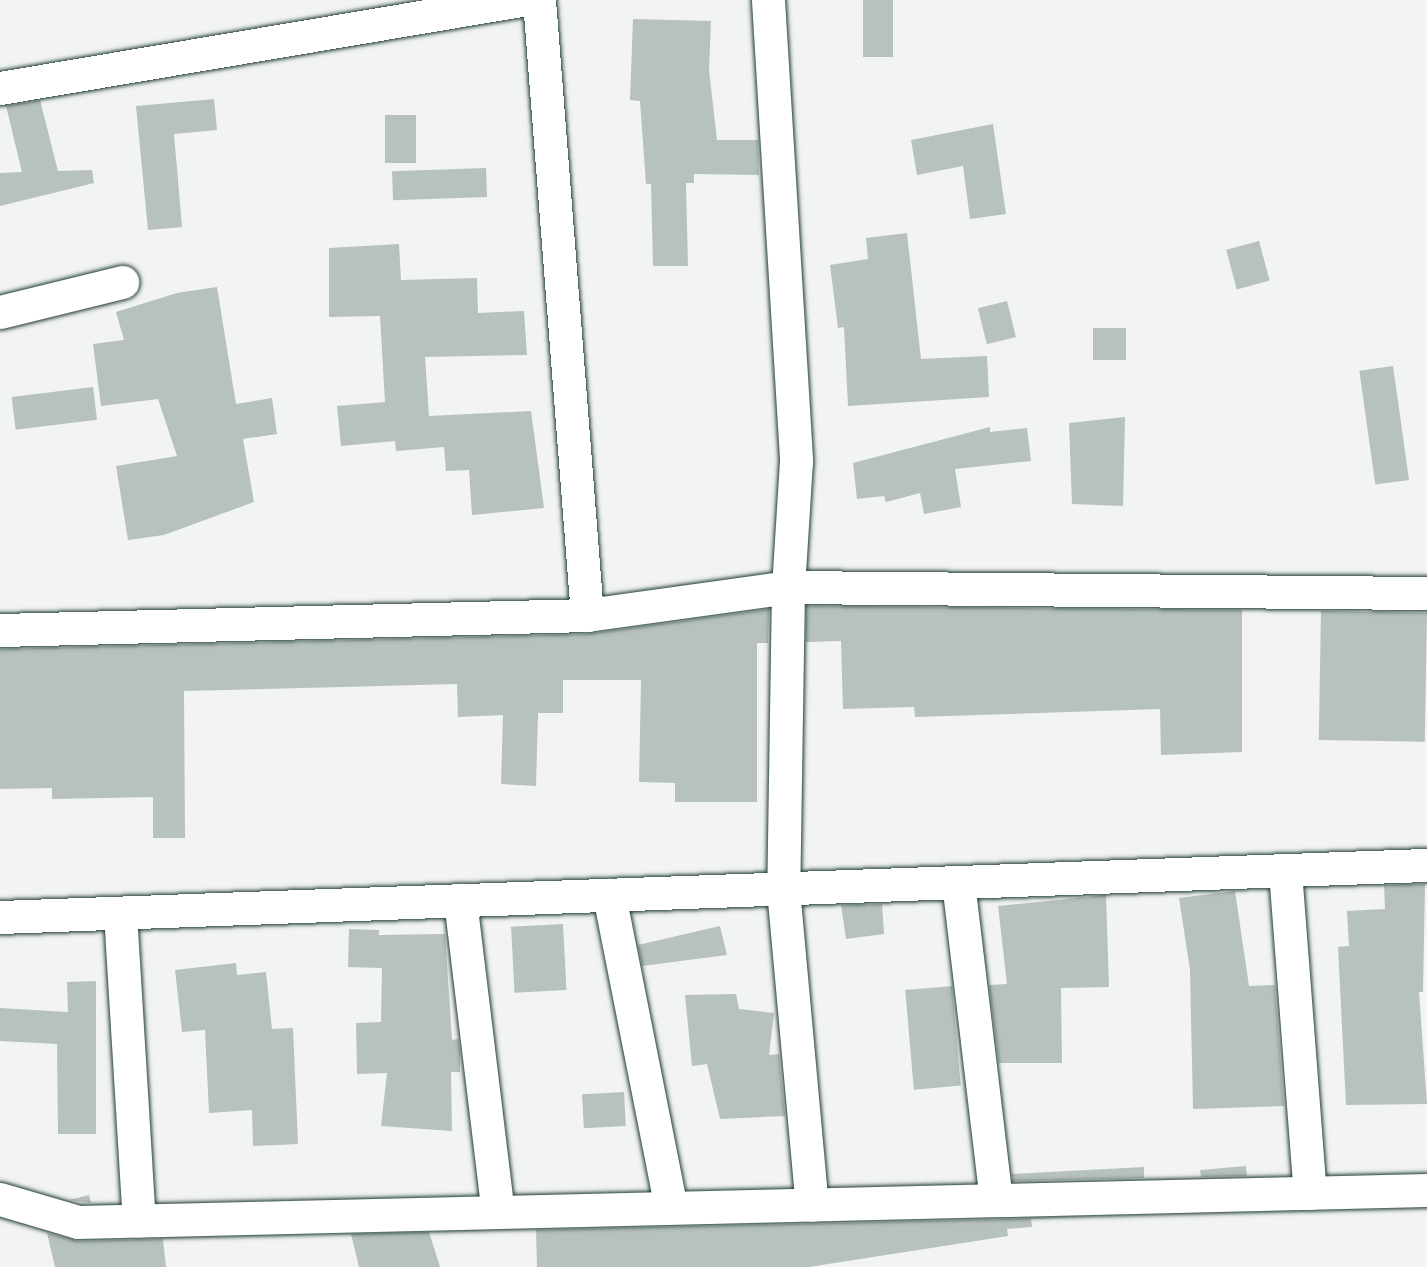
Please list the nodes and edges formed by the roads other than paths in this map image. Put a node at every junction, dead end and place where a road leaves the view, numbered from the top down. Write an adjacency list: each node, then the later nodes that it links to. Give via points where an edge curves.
1 (521, 0): 4 (street)
2 (539, 0): 9 (street)
3 (768, 0): 7 (street, via 796,461)
4 (0, 88)
5 (122, 282): 6 (street)
6 (0, 312)
7 (788, 587): 8 (street); 9 (street); 14 (street)
8 (1427, 592)
9 (587, 615): 10 (street)
10 (0, 630)
11 (1427, 865): 12 (street)
12 (1285, 871): 13 (street); 20 (street)
13 (958, 882): 14 (street); 22 (street)
14 (783, 889): 15 (street); 23 (street)
15 (609, 895): 16 (street); 24 (street)
16 (460, 900): 17 (street); 25 (street)
17 (120, 913): 18 (street); 26 (street)
18 (0, 917)
19 (1427, 1190): 20 (street)
20 (1310, 1193): 22 (street)
21 (0, 1199): 26 (street, via 78,1222)
22 (996, 1200): 23 (street)
23 (812, 1205): 24 (street)
24 (671, 1207): 25 (street)
25 (498, 1212): 26 (street)
26 (139, 1220)

